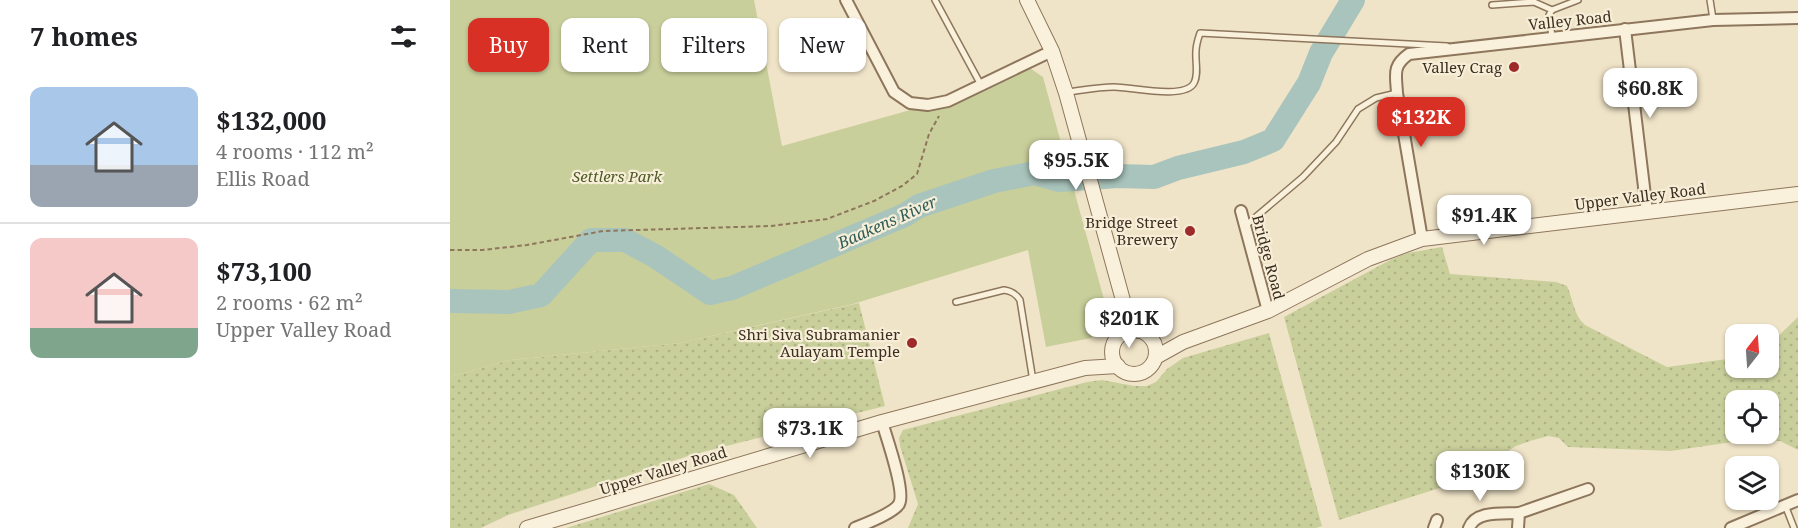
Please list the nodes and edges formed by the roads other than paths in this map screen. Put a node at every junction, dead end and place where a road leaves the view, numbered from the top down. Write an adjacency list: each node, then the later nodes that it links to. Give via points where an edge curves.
1 (846, 0): 14 (street, via 894,92 910,103 948,101)
2 (935, 0): 14 (lane)
3 (1027, 0): 13 (street)
4 (1578, 0): 7 (lane)
5 (1710, 0): 9 (lane)
6 (1492, 4): 7 (lane, via 1534,2)
7 (1552, 10): 11 (lane)
8 (1798, 18): 9 (street, Valley Road)
9 (1713, 20): 10 (street, Valley Road)
10 (1625, 28): 11 (street, Valley Road); 19 (street)
11 (1552, 37): 12 (street, Valley Road)
12 (1466, 46): 15 (lane, via 1200,33 1195,83 1190,89 1111,87); 16 (street, Valley Road, via 1409,54 1399,61)
13 (1052, 51): 14 (street); 15 (street)
14 (981, 85)
15 (1066, 93): 23 (street)
16 (1397, 93): 20 (lane, via 1376,98 1358,109 1336,142 1303,177); 21 (street)
17 (1798, 194): 19 (street, Upper Valley Road)
18 (1241, 211): 20 (street, Bridge Road)
19 (1647, 212): 21 (street, Upper Valley Road)
20 (1245, 226): 24 (street, Bridge Road)
21 (1422, 238): 24 (street, Upper Valley Road, via 1368,259)
22 (956, 302): 33 (lane, via 1004,290 1017,295)
23 (1124, 304): 25 (street); 26 (street)
24 (1269, 311): 28 (street, Upper Valley Road)
25 (1139, 331): 26 (street); 27 (street)
26 (1120, 335): 29 (street)
27 (1153, 340): 28 (street, Upper Valley Road); 30 (street)
28 (1183, 342): 30 (street, Upper Valley Road)
29 (1113, 352): 31 (street); 32 (street, Upper Valley Road)
30 (1156, 357): 31 (street, via 1149,369 1136,374)
31 (1118, 366): 32 (street, Upper Valley Road)
32 (1085, 368): 33 (street, Upper Valley Road)
33 (1034, 382): 34 (street, Upper Valley Road)
34 (882, 422): 39 (street, Upper Valley Road); 40 (street, via 901,499 899,505)
35 (1588, 489): 38 (street)
36 (1798, 500): 37 (street)
37 (1785, 505): 43 (street); 44 (lane)
38 (1519, 513): 41 (street, via 1479,517); 42 (street)
39 (527, 528)
40 (855, 528)
41 (1469, 528)
42 (1518, 528)
43 (1731, 528)
44 (1794, 528)

